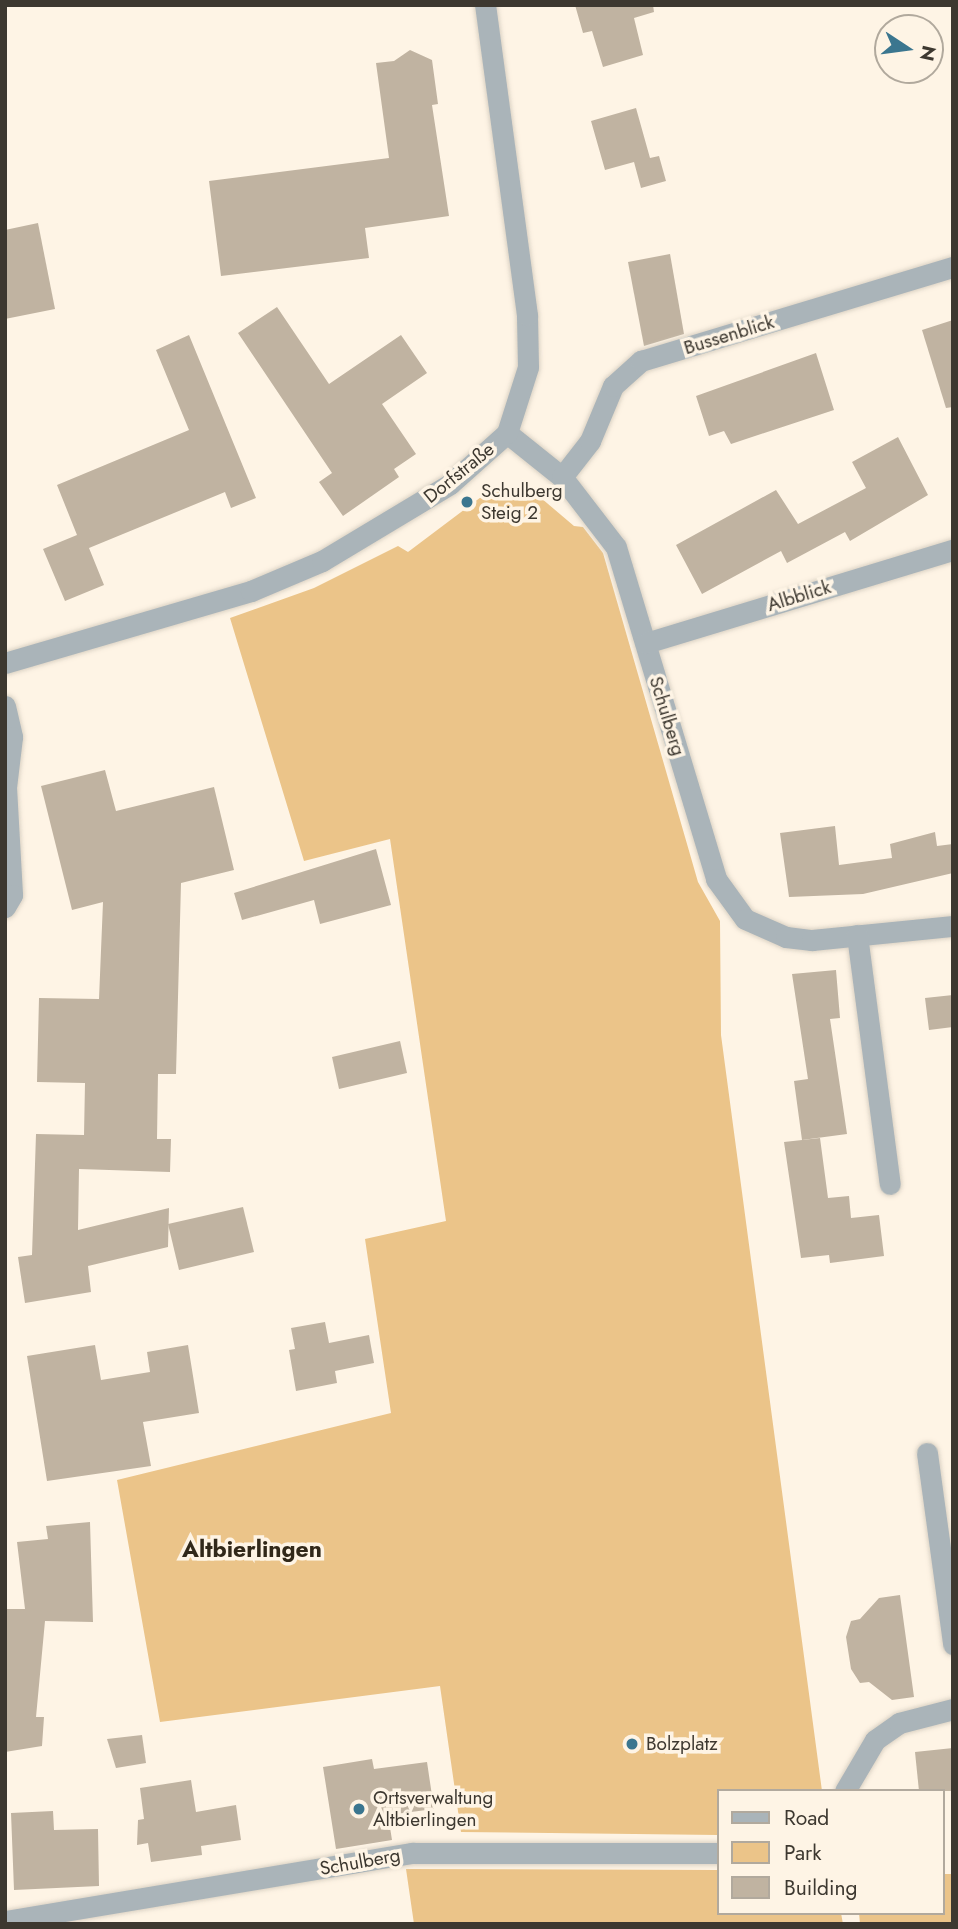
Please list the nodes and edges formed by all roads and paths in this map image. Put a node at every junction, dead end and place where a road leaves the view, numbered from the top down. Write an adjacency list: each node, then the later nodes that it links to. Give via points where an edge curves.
1 (485, 5): 3 (street, Dorfstraße, via 527,315 528,367)
2 (953, 268): 4 (street, Bussenblick, via 641,361 613,386 590,440)
3 (507, 433): 4 (street, Schulberg); 7 (street, Dorfstraße, via 450,484 322,561 251,591)
4 (562, 477): 6 (street, Schulberg, via 615,547)
5 (953, 550): 6 (street, Albblick)
6 (646, 643): 11 (street, Schulberg, via 727,900 745,919 786,936)
7 (5, 663)
8 (5, 706): 9 (street, via 12,737 6,787 12,895)
9 (5, 907)
10 (953, 926): 11 (street, Schulberg)
11 (857, 935): 12 (street)
12 (890, 1184)
13 (927, 1453): 14 (street)
14 (953, 1644)
15 (953, 1709): 16 (street, via 899,1723 875,1740)
16 (846, 1789)
17 (716, 1853): 18 (street, Schulberg, via 412,1853)
18 (5, 1921)

